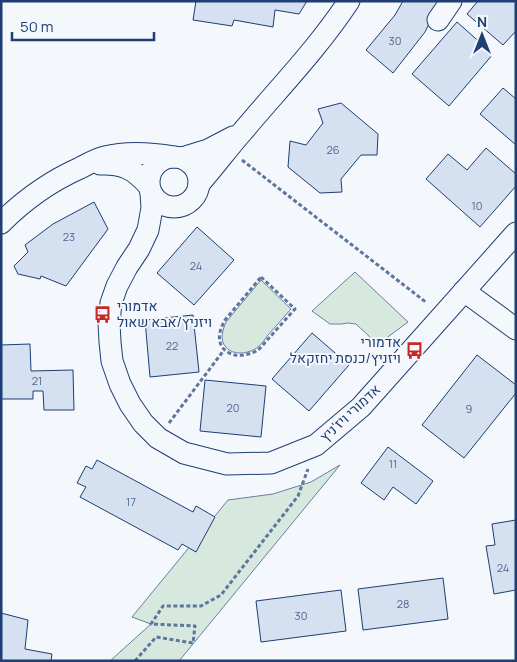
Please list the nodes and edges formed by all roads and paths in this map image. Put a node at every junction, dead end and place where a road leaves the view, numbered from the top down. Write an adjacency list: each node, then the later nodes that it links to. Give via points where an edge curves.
1 (349, 1): 4 (street, via 302,63)
2 (450, 1): 3 (street)
3 (438, 20)
4 (242, 132): 5 (street); 6 (street, via 208,150)
5 (228, 149): 8 (street); 15 (path)
6 (178, 158): 7 (street, via 155,153 120,154); 8 (street, via 190,162 195,168); 9 (street, via 166,158 152,168)
7 (87, 164): 9 (street, via 123,166 139,174); 11 (street, via 47,186)
8 (199, 184): 10 (street, via 193,199)
9 (150, 189): 10 (street, via 155,200 162,205 178,207); 13 (street, אדמורי ויז'ניץ, via 151,220)
10 (186, 204): 13 (street, אדמורי ויז'ניץ)
11 (1, 223)
12 (516, 233): 14 (street, אדמורי ויז'ניץ)
13 (139, 249): 18 (street, אדמורי ויז'ניץ, via 116,286 111,303 112,362 130,404)
14 (464, 291): 15 (street, אדמורי ויז'ניץ); 16 (street)
15 (443, 315): 19 (street, אדמורי ויז'ניץ, via 361,407)
16 (516, 329)
17 (224, 350): 17 (path, via 220,339 221,327 261,277 295,309 259,350 242,356); 18 (path)
18 (158, 438): 19 (street, אדמורי ויז'ניץ, via 184,453 227,464 271,462)
19 (316, 445): 20 (path, via 298,496 221,595 201,606 163,606 151,624 195,626 193,643 156,637)
20 (135, 661)

